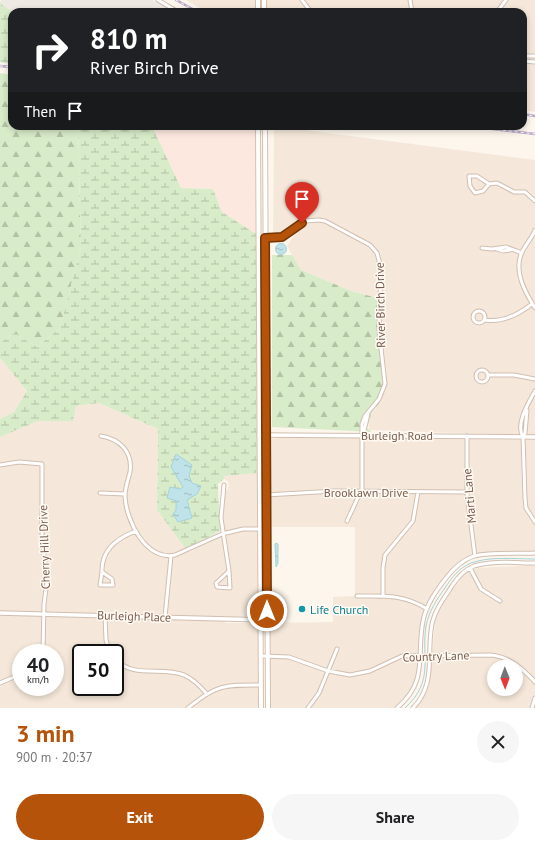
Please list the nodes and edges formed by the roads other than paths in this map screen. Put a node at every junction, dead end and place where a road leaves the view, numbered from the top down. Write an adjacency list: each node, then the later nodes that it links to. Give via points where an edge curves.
1 (158, 0): 2 (street)
2 (171, 8)
3 (258, 130): 8 (main road)
4 (265, 130): 9 (main road)
5 (489, 184): 5 (street, via 482,191 475,193 470,186 469,176 476,176); 6 (street, via 497,183 514,192 525,192)
6 (535, 201)
7 (535, 230): 11 (street)
8 (258, 238): 9 (street, River Birch Drive); 19 (main road)
9 (265, 238): 18 (main road); 20 (street, River Birch Drive, via 282,237 302,223 318,220 331,224 364,242 377,253 382,268 378,330 385,384 379,399 362,424)
10 (482, 248): 11 (street, via 497,249 503,246)
11 (522, 253): 12 (street, via 519,262 520,275)
12 (532, 304): 13 (street); 14 (street, via 510,317)
13 (535, 308)
14 (485, 320): 14 (street, via 480,324 476,323 474,314 483,312)
15 (488, 375): 15 (street, via 481,370 476,374 476,378 484,382); 16 (street, via 514,375)
16 (535, 379)
17 (535, 391): 23 (street, via 524,412 521,424)
18 (266, 434): 19 (street, Burleigh Road); 20 (street, Burleigh Road); 32 (main road)
19 (259, 435): 35 (main road)
20 (363, 435): 22 (street, Burleigh Road); 27 (street, River Birch Drive)
21 (101, 436): 31 (street, via 115,440 127,453 130,468)
22 (467, 436): 23 (street, Burleigh Road); 29 (street, Marti Lane)
23 (523, 437): 24 (street, Burleigh Road); 34 (street, via 525,503 528,514)
24 (535, 438)
25 (0, 465): 51 (street, Cherry Hill Drive, via 19,462 42,464 42,537 47,581)
26 (224, 485): 38 (street, via 220,510)
27 (361, 491): 28 (street, Brooklawn Drive); 32 (street, Brooklawn Drive); 33 (street)
28 (418, 492): 29 (street, Brooklawn Drive); 47 (street, via 413,520 386,555 383,568)
29 (467, 492): 41 (street, Marti Lane)
30 (100, 493): 31 (street)
31 (126, 494): 37 (street, via 129,515)
32 (266, 495): 36 (main road)
33 (347, 521)
34 (535, 522)
35 (260, 528): 36 (street); 38 (street); 54 (main road)
36 (266, 529): 55 (main road)
37 (136, 530): 40 (street, via 152,550); 45 (street, via 110,547 103,558)
38 (222, 534): 40 (street); 44 (street)
39 (535, 553): 41 (street)
40 (171, 556): 53 (street)
41 (475, 556): 49 (street, via 453,569 436,591)
42 (535, 563): 43 (street, via 489,564)
43 (470, 568): 48 (street, via 482,589); 59 (street, via 454,582 436,613)
44 (229, 571): 44 (street, via 216,583 217,587 230,588)
45 (102, 572): 45 (street, via 100,585 113,585 112,579)
46 (356, 596): 47 (street)
47 (383, 596): 49 (street, via 408,599)
48 (500, 601)
49 (427, 609): 59 (street, via 422,628)
50 (0, 613): 51 (street, Burleigh Place)
51 (44, 614): 52 (street, Burleigh Place); 56 (street, Cherry Hill Drive)
52 (105, 616): 53 (street, Burleigh Place); 57 (street)
53 (165, 617): 54 (street, Burleigh Place)
54 (261, 620): 55 (street, Burleigh Place); 66 (main road)
55 (267, 620): 60 (main road)
56 (43, 644)
57 (107, 644)
58 (337, 649): 62 (street)
59 (426, 654): 62 (street, Country Lane, via 402,656 361,674 345,675); 64 (street, Country Lane, via 486,654 501,657 518,665); 73 (street, via 411,694); 74 (street, via 430,674 427,687)
60 (265, 656): 62 (street, Country Lane, via 290,657); 71 (main road)
61 (124, 666): 67 (street, via 136,670 181,674 195,682)
62 (328, 671): 72 (street, via 317,698)
63 (12, 678): 65 (street)
64 (535, 682)
65 (0, 683)
66 (261, 685): 67 (street, via 227,685); 70 (main road)
67 (206, 693): 69 (street)
68 (535, 698): 75 (street)
69 (188, 708)
70 (261, 708)
71 (268, 708)
72 (308, 708)
73 (397, 708)
74 (413, 708)
75 (532, 708)

